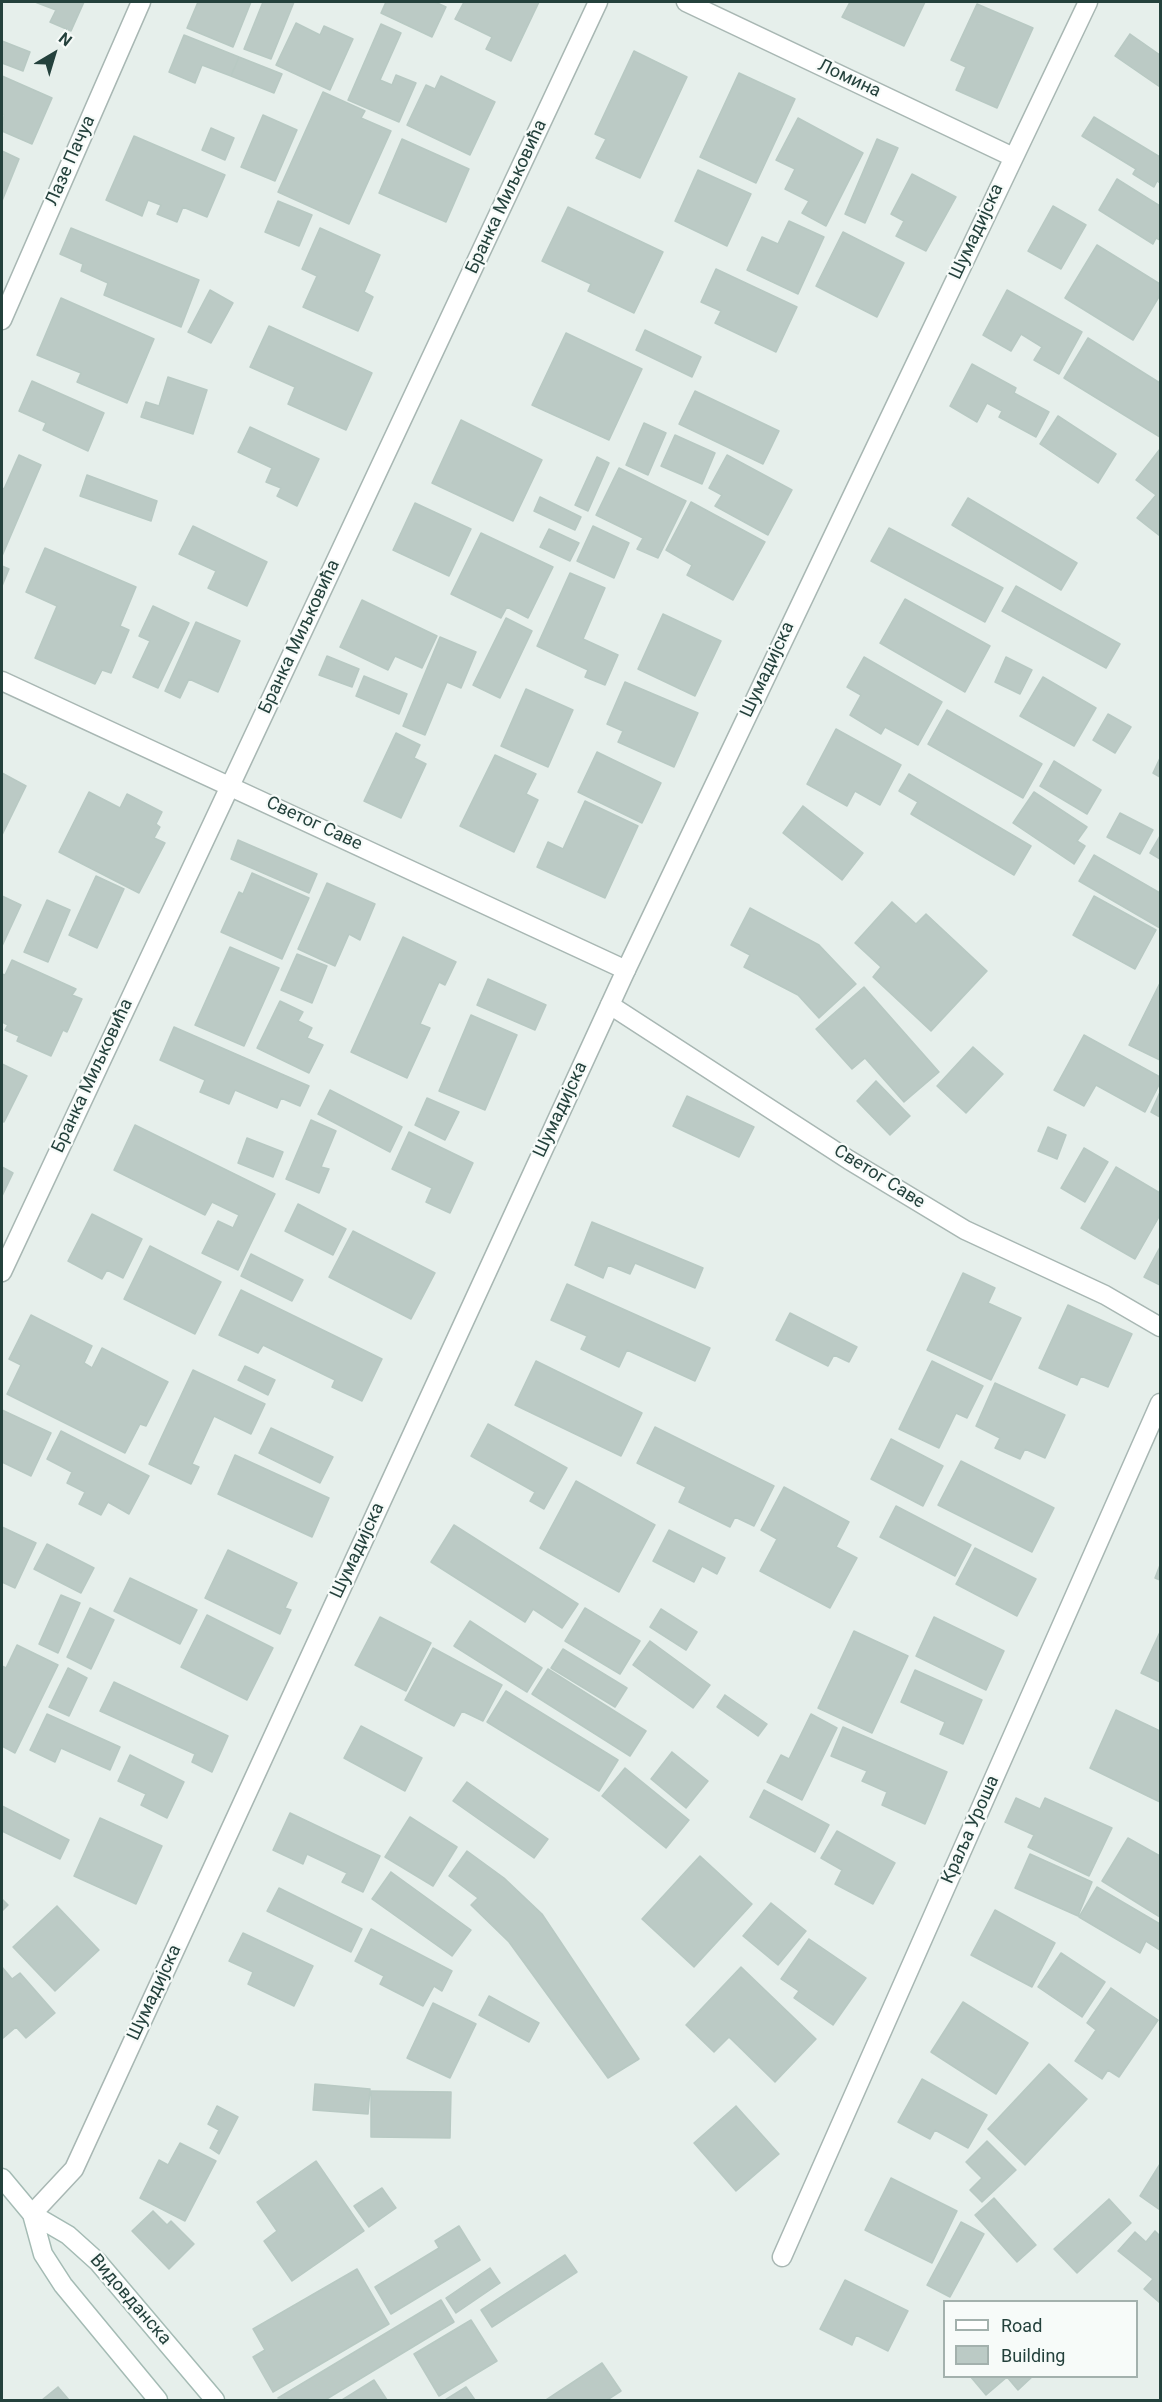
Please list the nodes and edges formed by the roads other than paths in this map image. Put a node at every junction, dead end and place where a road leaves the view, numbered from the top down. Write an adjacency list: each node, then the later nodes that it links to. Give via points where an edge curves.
1 (141, 2): 6 (street, Лазе Пачуа)
2 (598, 2): 8 (street, Бранка Миљковића)
3 (686, 2): 5 (street, Ломина)
4 (1088, 2): 5 (street, Шумадијска)
5 (1013, 157): 9 (street, Шумадијска)
6 (2, 320)
7 (2, 681): 8 (street, Светог Саве)
8 (230, 785): 9 (street, Светог Саве); 11 (street, Бранка Миљковића)
9 (626, 970): 10 (street, Шумадијска)
10 (610, 1005): 12 (street, Светог Саве, via 964,1230 1105,1295); 15 (street, Шумадијска, via 74,2169)
11 (2, 1272)
12 (1161, 1327)
13 (1161, 1403): 16 (street, Краља Уроша)
14 (2, 2178): 15 (street, Видовданска)
15 (32, 2214): 17 (street, Видовданска, via 43,2254 63,2285); 18 (street, Видовданска, via 92,2255)
16 (782, 2257)
17 (158, 2400)
18 (215, 2400)

